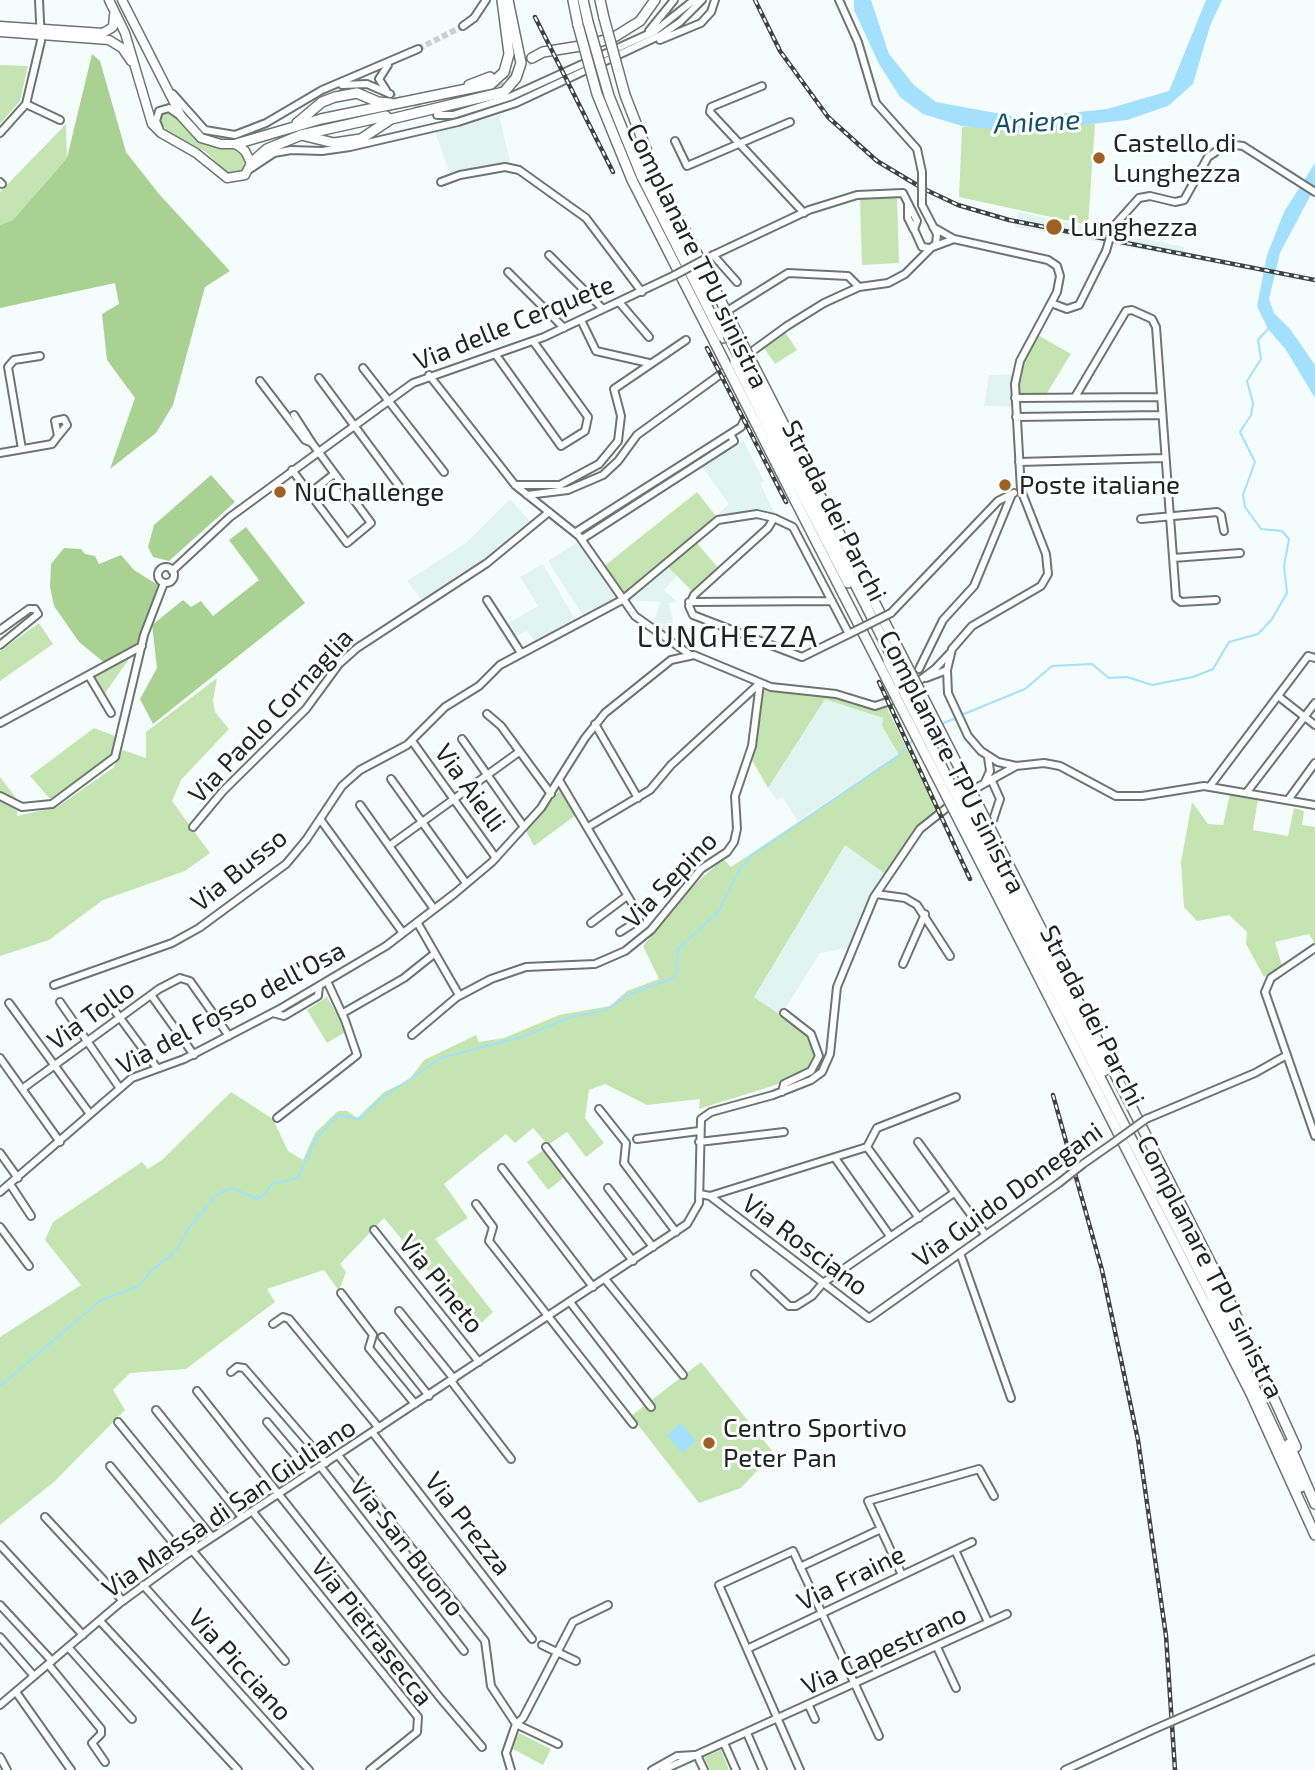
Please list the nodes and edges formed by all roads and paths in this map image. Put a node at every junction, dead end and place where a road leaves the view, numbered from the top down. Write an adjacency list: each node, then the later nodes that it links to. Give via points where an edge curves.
1 (40, 0): 22 (street)
2 (122, 0): 28 (main road)
3 (486, 0): 20 (street)
4 (502, 0): 39 (highway, via 509,54 505,70 493,83)
5 (508, 0): 42 (highway, via 521,63 504,92 391,119 361,139 334,143)
6 (573, 0): 18 (highway)
7 (583, 0): 18 (highway, Strada dei Parchi)
8 (589, 0): 18 (highway, Strada dei Parchi)
9 (601, 0): 47 (highway, bridge)
10 (650, 0): 11 (highway, via 633,20 610,33 552,45 530,56 593,44 622,33 642,18)
11 (655, 0)
12 (674, 0): 24 (street)
13 (694, 0): 24 (street)
14 (702, 0): 26 (street, via 671,29)
15 (715, 0): 26 (street, via 706,18 689,29)
16 (839, 0): 51 (street, bridge, via 858,42 876,103 916,147)
17 (110, 3): 23 (main road, via 114,25); 29 (main road, via 125,33)
18 (586, 23): 47 (highway, Strada dei Parchi, bridge, via 609,96)
19 (0, 26): 22 (main road)
20 (463, 26)
21 (0, 32): 22 (main road)
22 (42, 32): 23 (main road); 34 (street)
23 (100, 36): 29 (main road, via 122,48)
24 (640, 38): 35 (street, via 480,109)
25 (418, 49): 27 (street)
26 (628, 51): 46 (street, via 479,116 350,147 291,149)
27 (392, 61): 31 (street); 31 (street, via 379,79 390,94 361,83)
28 (154, 66): 31 (street, via 196,123 221,135 247,132); 36 (main road)
29 (137, 75): 41 (main road, via 149,119)
30 (490, 77): 39 (highway, via 392,102 355,93 330,99)
31 (335, 86)
32 (762, 86): 44 (street, via 710,108)
33 (496, 88): 42 (highway)
34 (26, 104): 37 (street); 40 (street)
35 (437, 115)
36 (181, 116): 41 (street, via 169,108 159,111 156,121); 45 (main road, via 201,138)
37 (60, 120)
38 (790, 121): 44 (street)
39 (289, 128): 45 (highway)
40 (0, 133)
41 (161, 133): 46 (main road, via 227,178 239,178)
42 (301, 135): 46 (highway, via 267,149)
43 (675, 141): 44 (street, via 687,166)
44 (738, 143): 52 (street)
45 (236, 144): 46 (main road)
46 (251, 166)
47 (643, 174): 73 (highway, Strada dei Parchi); 73 (highway, Complanare TPU sinistra)
48 (441, 182): 65 (street, via 505,167 519,170 586,218)
49 (1315, 192): 67 (street, bridge, via 1243,146 1225,145 1206,159 1184,200 1139,198 1113,227 1079,305 1067,309)
50 (908, 199): 52 (street, Via delle Cerquete, via 901,192 857,195); 53 (street); 55 (street, via 908,218)
51 (922, 205): 53 (street); 54 (street)
52 (804, 213): 59 (street, Via delle Cerquete)
53 (918, 221): 54 (street); 55 (street)
54 (931, 224): 56 (street); 58 (street, via 938,237)
55 (915, 232): 57 (street)
56 (954, 239): 58 (street); 67 (street, via 1053,262 1060,278)
57 (918, 241): 58 (street, via 924,247); 61 (street)
58 (934, 245): 61 (street)
59 (713, 255): 63 (street); 65 (street, Via delle Cerquete, bridge)
60 (549, 256): 69 (street)
61 (913, 266): 64 (street, via 895,280)
62 (509, 272): 71 (street)
63 (737, 282)
64 (859, 288): 68 (street, via 848,275 788,273); 80 (street, via 787,326)
65 (642, 292): 66 (street, Via delle Cerquete)
66 (619, 302): 69 (street, Via delle Cerquete); 72 (street)
67 (1051, 303): 86 (street, via 1020,361)
68 (732, 308)
69 (603, 309): 70 (street, Via delle Cerquete)
70 (581, 320): 71 (street, Via delle Cerquete); 78 (street, via 596,351)
71 (564, 328): 75 (street, Via delle Cerquete)
72 (649, 337)
73 (726, 337): 100 (highway, Strada dei Parchi, bridge); 100 (highway, Complanare TPU sinistra, bridge)
74 (686, 340): 78 (street)
75 (533, 341): 76 (street, Via delle Cerquete); 76 (street, via 588,417 585,431 561,446)
76 (496, 355): 81 (street, Via delle Cerquete)
77 (40, 356): 95 (street, via 14,360 8,367)
78 (650, 364): 104 (street, via 614,389 621,417 619,439 601,463 562,484)
79 (363, 368): 87 (street)
80 (726, 372): 92 (street, via 746,416 744,424); 109 (street, via 635,436 603,475 568,490)
81 (429, 375): 87 (street, Via delle Cerquete); 104 (street)
82 (319, 378): 91 (street)
83 (260, 381): 94 (street)
84 (1075, 397): 85 (street); 85 (street, via 1129,310 1149,316 1155,323); 86 (street)
85 (1160, 397): 89 (street)
86 (1015, 398): 90 (street)
87 (387, 400): 91 (street, Via delle Cerquete); 102 (street)
88 (295, 415): 94 (street)
89 (1161, 415): 90 (street); 98 (street)
90 (1016, 417): 99 (street)
91 (354, 424): 96 (street, Via delle Cerquete); 105 (street)
92 (730, 434): 115 (street); 116 (street, via 734,441)
93 (58, 436): 95 (street, via 52,444)
94 (312, 443): 96 (street)
95 (22, 449): 97 (street)
96 (318, 451): 101 (street, Via delle Cerquete); 103 (street)
97 (0, 453)
98 (1164, 458): 99 (street); 111 (street)
99 (1019, 462): 106 (street)
100 (791, 465): 136 (highway, Strada dei Parchi); 136 (highway, Complanare TPU sinistra)
101 (292, 470): 107 (street); 119 (street, Via delle Cerquete, via 230,517)
102 (443, 472)
103 (334, 474): 107 (street); 107 (street, via 372,523 347,543)
104 (515, 485): 109 (street)
105 (399, 486)
106 (1021, 490): 108 (street); 133 (street, via 1048,560 1047,579 972,626)
107 (310, 494)
108 (1012, 494): 129 (street, bridge, via 998,501 891,613); 137 (street, via 974,586 942,621)
109 (527, 495): 110 (street)
110 (550, 512): 115 (street); 174 (street, Via Paolo Cornaglia, via 487,563 339,664 306,709)
111 (1170, 516): 113 (street); 114 (street, via 1217,512); 118 (street)
112 (774, 518): 122 (street, Via Busso, via 759,514 712,522); 124 (street, via 793,527); 125 (street)
113 (1140, 519)
114 (1224, 531)
115 (576, 532): 116 (street)
116 (582, 539): 122 (street)
117 (1240, 553): 118 (street)
118 (1173, 558): 123 (street, via 1177,600)
119 (172, 571): 120 (street, via 172,579); 120 (street, via 159,571)
120 (164, 583): 131 (street)
121 (487, 600): 132 (street)
122 (622, 600): 132 (street, Via Busso); 134 (street, via 646,626)
123 (1216, 600)
124 (832, 601): 125 (street); 129 (street)
125 (689, 602): 129 (street, via 695,616 801,657)
126 (15, 619): 127 (street); 127 (street, via 29,608 38,614); 128 (street)
127 (21, 629): 130 (street)
128 (0, 630)
129 (852, 633)
130 (0, 645)
131 (142, 646): 140 (street); 166 (street, via 118,750 110,763 52,804 22,807)
132 (521, 653): 152 (street, Via Busso, via 447,706)
133 (950, 653): 138 (street); 139 (street)
134 (689, 654): 141 (street); 149 (street, Via del Fosso dell'Osa, via 669,661)
135 (1311, 657): 143 (street)
136 (890, 660): 177 (highway, Strada dei Parchi, bridge); 177 (highway, Complanare TPU sinistra, bridge)
137 (919, 668)
138 (947, 670): 139 (street); 142 (street)
139 (935, 672): 141 (street, via 877,706 836,694); 142 (street)
140 (89, 676): 145 (street); 148 (street)
141 (760, 683): 167 (street); 196 (street, Via Sepino, via 752,746 734,800 737,834 727,852 704,867 653,929 620,954 584,967 521,968)
142 (947, 685): 154 (street, via 964,729)
143 (1278, 696): 147 (street); 163 (street)
144 (1315, 703): 147 (street)
145 (111, 713)
146 (487, 714): 153 (street, via 500,724)
147 (1304, 717): 150 (street); 164 (street)
148 (0, 723)
149 (595, 724): 162 (street, Via del Fosso dell'Osa); 167 (street)
150 (1315, 725)
151 (462, 739): 159 (street)
152 (412, 741): 168 (street, Via Aielli); 172 (street, Via Busso, via 359,771 342,786)
153 (519, 752): 159 (street); 165 (street)
154 (988, 757): 155 (street); 158 (street)
155 (998, 762): 157 (street); 158 (street); 161 (street)
156 (1315, 763): 169 (street)
157 (1016, 766): 161 (street); 163 (street, via 1058,765 1119,796)
158 (990, 771): 161 (street)
159 (486, 776): 168 (street); 175 (street)
160 (391, 779): 173 (street)
161 (991, 779): 177 (street, via 1000,799); 181 (street, via 927,822)
162 (559, 780): 165 (street, Via del Fosso dell'Osa); 176 (street)
163 (1210, 786): 164 (street)
164 (1247, 792): 169 (street)
165 (551, 794): 175 (street, Via del Fosso dell'Osa)
166 (0, 796)
167 (638, 798): 176 (street)
168 (454, 799): 173 (street); 179 (street, Via Aielli)
169 (1288, 800): 171 (street)
170 (360, 805): 178 (street)
171 (1315, 805)
172 (320, 819): 188 (street); 194 (street, Via Busso, via 285,865 190,934)
173 (422, 824): 178 (street); 180 (street)
174 (193, 827)
175 (524, 827): 179 (street, Via del Fosso dell'Osa)
176 (587, 827): 182 (street)
177 (983, 833): 279 (highway, via 1224,1289); 282 (highway, Strada dei Parchi, via 1218,1294); 286 (highway, Strada dei Parchi, via 1258,1390); 288 (highway, Complanare TPU sinistra)
178 (389, 846): 183 (street)
179 (496, 858): 180 (street, Via del Fosso dell'Osa)
180 (467, 883): 183 (street, Via del Fosso dell'Osa)
181 (876, 894): 184 (street, via 910,900); 213 (street, via 836,987 827,1064 813,1080)
182 (627, 896): 186 (street); 187 (street, via 640,918)
183 (434, 909): 185 (street, Via del Fosso dell'Osa)
184 (925, 915): 191 (street); 192 (street)
185 (417, 922): 188 (street, Via del Fosso dell'Osa); 190 (street)
186 (590, 923)
187 (621, 932)
188 (403, 933): 193 (street, Via del Fosso dell'Osa)
189 (1315, 948): 207 (street, via 1266,986)
190 (435, 954): 196 (street); 200 (street)
191 (950, 956)
192 (903, 964)
193 (327, 981): 200 (street); 204 (street, Via del Fosso dell'Osa)
194 (54, 985)
195 (151, 995): 202 (street, Via Tollo); 204 (street, Via Tollo, via 185,978); 206 (street)
196 (459, 995): 203 (street, Via Sepino)
197 (60, 1002): 205 (street)
198 (9, 1003): 209 (street)
199 (108, 1003): 202 (street)
200 (343, 1013): 217 (street, via 356,1057)
201 (784, 1013): 213 (street, via 812,1035 818,1058 810,1072 783,1084)
202 (120, 1019): 205 (street, Via Tollo); 210 (street)
203 (412, 1035)
204 (229, 1036): 206 (street, Via del Fosso dell'Osa)
205 (88, 1043): 209 (street, Via Tollo); 211 (street)
206 (194, 1055): 210 (street, Via del Fosso dell'Osa)
207 (1287, 1055): 220 (street); 243 (street, Via Guido Donegani, bridge, via 1146,1119)
208 (0, 1058): 212 (street)
209 (55, 1066): 212 (street, Via Tollo); 216 (street)
210 (157, 1068): 211 (street, Via del Fosso dell'Osa)
211 (120, 1087): 216 (street, Via del Fosso dell'Osa)
212 (22, 1089): 222 (street)
213 (782, 1092): 218 (street, via 709,1112 701,1119)
214 (956, 1097): 226 (street, via 877,1128)
215 (599, 1109): 242 (street, via 625,1142 624,1163)
216 (90, 1114): 222 (street, Via del Fosso dell'Osa)
217 (277, 1118)
218 (699, 1131): 221 (street); 223 (street)
219 (784, 1132): 223 (street)
220 (1315, 1136)
221 (637, 1139)
222 (60, 1142): 230 (street, Via del Fosso dell'Osa)
223 (699, 1142): 235 (street)
224 (918, 1142): 234 (street)
225 (546, 1147): 247 (street)
226 (867, 1147): 228 (street); 239 (street)
227 (0, 1153): 230 (street)
228 (835, 1158): 236 (street); 244 (street)
229 (502, 1168): 252 (street)
230 (18, 1178): 231 (street, Via del Fosso dell'Osa)
231 (10, 1184): 233 (street, Via del Fosso dell'Osa); 238 (street)
232 (608, 1188): 245 (street)
233 (0, 1192)
234 (954, 1193): 239 (street); 243 (street)
235 (700, 1194): 236 (street); 242 (street, Via Massa di San Giuliano, via 694,1216)
236 (710, 1196): 251 (street, Via Rosciano)
237 (476, 1204): 256 (street, via 493,1227 489,1241)
238 (31, 1216)
239 (919, 1218): 244 (street)
240 (0, 1227): 248 (street)
241 (374, 1230): 260 (street, Via Pineto)
242 (676, 1232): 245 (street, Via Massa di San Giuliano)
243 (985, 1234): 246 (street, Via Guido Donegani)
244 (890, 1236): 251 (street)
245 (653, 1247): 247 (street, Via Massa di San Giuliano)
246 (960, 1254): 257 (street, Via Guido Donegani); 266 (street)
247 (633, 1261): 250 (street, Via Massa di San Giuliano)
248 (29, 1266)
249 (755, 1274): 251 (street, via 793,1307)
250 (605, 1279): 252 (street, Via Massa di San Giuliano); 262 (street)
251 (823, 1283): 257 (street, Via Rosciano)
252 (593, 1287): 254 (street, Via Massa di San Giuliano)
253 (341, 1293): 267 (street, via 373,1335 368,1347)
254 (569, 1302): 256 (street, Via Massa di San Giuliano); 268 (street)
255 (399, 1311): 263 (street)
256 (549, 1316): 260 (street, Via Massa di San Giuliano); 272 (street)
257 (869, 1318)
258 (273, 1324): 273 (street, Via Prezza, via 283,1317 289,1319)
259 (382, 1337): 265 (street)
260 (479, 1362): 263 (street, Via Massa di San Giuliano)
261 (231, 1372): 276 (street, Via San Buono, via 244,1368)
262 (683, 1375)
263 (453, 1380): 265 (street, Via Massa di San Giuliano); 275 (street)
264 (197, 1391): 280 (street)
265 (429, 1396): 267 (street, Via Massa di San Giuliano)
266 (1011, 1398)
267 (415, 1404): 273 (street, Via Massa di San Giuliano)
268 (651, 1407)
269 (156, 1410): 285 (street)
270 (118, 1422): 289 (street)
271 (267, 1422): 278 (street)
272 (633, 1424)
273 (376, 1430): 274 (street, Via Massa di San Giuliano); 307 (street, Via Prezza)
274 (338, 1455): 276 (street, Via Massa di San Giuliano); 327 (street, via 483,1638 490,1683)
275 (511, 1459)
276 (323, 1464): 278 (street, Via Massa di San Giuliano); 312 (street, Via San Buono)
277 (110, 1466): 294 (street)
278 (310, 1473): 280 (street, Via Massa di San Giuliano)
279 (1315, 1491)
280 (279, 1493): 283 (street, Via Massa di San Giuliano); 332 (street)
281 (994, 1496): 287 (street, via 979,1469 868,1501)
282 (1315, 1504)
283 (252, 1510): 285 (street, Via Massa di San Giuliano); 340 (street, Via Pietrasecca, via 418,1717 417,1732)
284 (45, 1517): 298 (street)
285 (242, 1517): 289 (street, Via Massa di San Giuliano)
286 (1315, 1520)
287 (881, 1529): 295 (street); 296 (street)
288 (1315, 1535)
289 (212, 1537): 292 (street, Via Massa di San Giuliano)
290 (972, 1542): 293 (street, Via Fraine)
291 (0, 1545): 305 (street)
292 (192, 1550): 294 (street, Via Massa di San Giuliano); 315 (street)
293 (955, 1550): 296 (street, Via Fraine); 304 (street)
294 (184, 1556): 297 (street, Via Massa di San Giuliano)
295 (800, 1567): 301 (street); 311 (street, via 793,1551 719,1585)
296 (902, 1574): 301 (street, Via Fraine)
297 (143, 1585): 298 (street, Via Massa di San Giuliano); 339 (street, Via Picciano)
298 (122, 1601): 303 (street, Via Massa di San Giuliano)
299 (0, 1605): 317 (street)
300 (608, 1605): 313 (street, via 575,1619)
301 (822, 1614): 311 (street, Via Fraine); 319 (street)
302 (1006, 1614): 304 (street, Via Capestrano)
303 (100, 1621): 305 (street, Via Massa di San Giuliano); 338 (street)
304 (988, 1622): 310 (street, Via Capestrano)
305 (83, 1635): 309 (street, Via Massa di San Giuliano)
306 (0, 1637): 318 (street)
307 (532, 1639)
308 (542, 1644): 313 (street)
309 (68, 1647): 317 (street, Via Massa di San Giuliano); 324 (street)
310 (937, 1647): 319 (street, Via Capestrano); 320 (street)
311 (747, 1648): 326 (street)
312 (464, 1651)
313 (557, 1652): 316 (street); 327 (street)
314 (1315, 1659): 348 (street, bridge)
315 (285, 1661)
316 (576, 1661)
317 (50, 1663): 318 (street, Via Massa di San Giuliano); 335 (street, via 101,1730 92,1743)
318 (34, 1676): 321 (street, Via Massa di San Giuliano)
319 (855, 1685): 323 (street, Via Capestrano); 329 (street)
320 (956, 1688)
321 (16, 1692): 322 (street, Via Massa di San Giuliano); 337 (street)
322 (0, 1705)
323 (809, 1706): 325 (street); 326 (street, Via Capestrano)
324 (132, 1719)
325 (815, 1719)
326 (778, 1720): 328 (street, Via Capestrano); 347 (street)
327 (516, 1724): 331 (street); 341 (street, via 506,1753)
328 (747, 1733): 330 (street, Via Capestrano); 346 (street)
329 (879, 1736)
330 (724, 1743): 333 (street, Via Capestrano); 345 (street)
331 (558, 1744)
332 (482, 1747)
333 (697, 1755): 342 (street, via 677,1756); 343 (street); 344 (street)
334 (0, 1757): 336 (street)
335 (105, 1762)
336 (7, 1770)
337 (71, 1770)
338 (237, 1770)
339 (309, 1770)
340 (370, 1770)
341 (511, 1770)
342 (652, 1770)
343 (663, 1770)
344 (704, 1770)
345 (736, 1770)
346 (763, 1770)
347 (800, 1770)
348 (1065, 1770)

